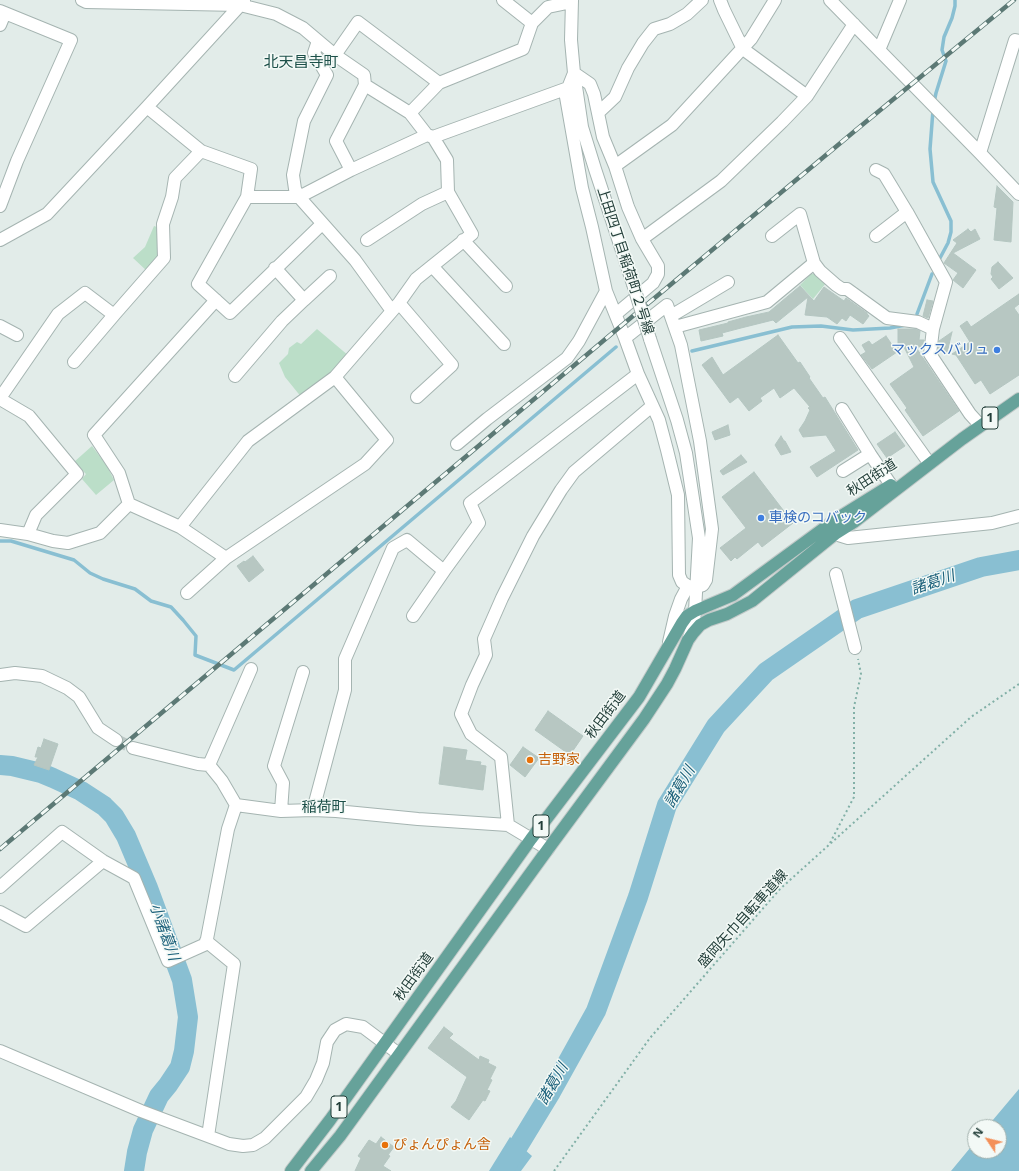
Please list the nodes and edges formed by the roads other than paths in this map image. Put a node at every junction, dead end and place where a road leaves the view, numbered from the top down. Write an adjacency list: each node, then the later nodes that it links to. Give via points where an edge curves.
1 (82, 0): 9 (street)
2 (503, 0): 12 (street)
3 (702, 0): 27 (street, via 670,24 654,30 628,68 615,97)
4 (720, 0): 17 (street)
5 (775, 0): 17 (street)
6 (830, 0): 13 (street)
7 (900, 0): 18 (street)
8 (572, 1): 12 (street, via 548,7); 20 (street, 上田四丁目稲荷町２号線, via 571,40)
9 (157, 2): 10 (street)
10 (243, 2): 15 (street, via 276,14 303,28); 25 (street)
11 (3, 12): 14 (street); 38 (street, via 71,40 17,161)
12 (532, 23): 21 (street, via 523,49)
13 (854, 24): 18 (street); 24 (street)
14 (0, 25)
15 (318, 41): 19 (street); 37 (street, via 314,53 327,75 304,121 293,174)
16 (1019, 41): 30 (street, via 1015,40)
17 (743, 49): 24 (street); 31 (street, via 672,125)
18 (879, 50): 30 (street)
19 (335, 55): 21 (street, via 358,22); 22 (street, via 364,75)
20 (574, 73): 23 (street); 27 (street, via 590,84); 91 (street, 上田四丁目稲荷町２号線, bridge, via 582,127 686,453 699,538)
21 (440, 83): 26 (street)
22 (365, 85): 26 (street); 32 (street, via 336,141)
23 (568, 88): 28 (street); 53 (street, via 566,97 582,188)
24 (807, 96): 43 (street, via 721,181)
25 (147, 107): 29 (street); 44 (street, via 47,214)
26 (410, 113): 28 (street)
27 (598, 113): 31 (street, via 603,137)
28 (430, 136): 32 (street); 34 (street, via 447,160)
29 (201, 151): 36 (street, via 251,170); 58 (street, via 175,178 163,224 164,258)
30 (980, 153): 35 (street)
31 (615, 166): 43 (street, via 628,207)
32 (351, 170): 37 (street)
33 (876, 170): 39 (street, via 884,174)
34 (448, 192): 45 (street, via 422,204); 46 (street, via 472,234)
35 (1019, 194)
36 (246, 197): 37 (street); 54 (street, via 198,284)
37 (299, 197): 40 (street)
38 (0, 206)
39 (907, 212): 42 (street); 61 (street, via 946,282)
40 (322, 224): 49 (street); 56 (street)
41 (772, 236): 47 (street, via 800,214)
42 (876, 236)
43 (642, 239): 57 (street, via 658,266 658,274 653,283)
44 (0, 240)
45 (367, 240)
46 (463, 240): 48 (street); 52 (street)
47 (814, 263): 59 (street, via 767,302); 61 (street, via 836,285 847,289 887,318 918,322)
48 (432, 266): 56 (street, via 416,279); 65 (street)
49 (275, 268): 54 (street, via 230,313); 55 (street)
50 (330, 276): 55 (street)
51 (728, 282): 59 (street)
52 (506, 286)
53 (606, 291): 57 (street); 77 (street, via 580,341 568,358)
54 (216, 300): 82 (street, via 94,435 119,473)
55 (304, 300): 68 (street, via 282,321)
56 (396, 307): 69 (street); 70 (street, via 452,365)
57 (616, 314): 63 (street)
58 (114, 315): 66 (street); 71 (street, via 85,293 58,314)
59 (673, 322): 63 (street, via 667,305); 91 (street, via 681,345 700,441 712,528 706,580 703,585)
60 (0, 326): 62 (street)
61 (933, 329): 75 (street, via 930,354)
62 (18, 334)
63 (625, 338): 67 (street)
64 (840, 338): 79 (street)
65 (504, 344)
66 (74, 362)
67 (638, 374): 73 (street); 89 (street, via 470,503 479,523)
68 (235, 376)
69 (335, 377): 84 (street, via 248,441); 88 (street, via 387,440 365,464)
70 (417, 397)
71 (0, 399): 86 (street, via 29,416 77,474 36,514)
72 (1019, 399): 75 (main road, 秋田街道 / 1)
73 (652, 406): 91 (street, via 659,420 678,495 679,576 682,582); 109 (street, via 574,472 561,490 533,536 484,639 486,656 461,714 472,734 501,757)
74 (842, 409): 78 (street)
75 (980, 425): 76 (main road, 秋田街道 / 1)
76 (962, 438): 79 (main road, 秋田街道 / 1); 87 (main road, 秋田街道 / 1)
77 (458, 444)
78 (870, 454): 80 (street); 81 (street)
79 (927, 460): 81 (main road, 秋田街道 / 1)
80 (843, 471)
81 (891, 485): 93 (main road, 秋田街道 / 1, via 838,518 734,595)
82 (129, 504): 84 (street); 86 (street, via 100,533 68,543)
83 (1019, 516): 87 (street, via 992,523 848,538)
84 (180, 527): 88 (street)
85 (0, 530): 86 (street)
86 (28, 534)
87 (835, 534): 96 (main road, 秋田街道 / 1, via 752,601)
88 (226, 558): 92 (street)
89 (444, 571): 95 (street); 107 (street, via 407,540 394,548 345,658 345,690)
90 (836, 574): 99 (street)
91 (692, 587): 93 (street, via 704,600); 94 (street, via 689,598); 98 (street, via 681,599)
92 (187, 593)
93 (717, 602): 94 (main road, 秋田街道 / 1)
94 (695, 611): 96 (street, via 708,618); 97 (street); 98 (main road, 秋田街道 / 1, via 682,623)
95 (413, 616)
96 (716, 618): 97 (main road, 秋田街道 / 1, via 700,625)
97 (688, 640): 111 (main road, 秋田街道 / 1, via 660,696)
98 (668, 646): 110 (main road, 秋田街道 / 1, via 639,697)
99 (855, 648)
100 (251, 670): 105 (street)
101 (303, 672): 108 (street, via 274,766 283,783)
102 (0, 675): 103 (street, via 15,673 42,676 67,688 79,697 98,728)
103 (116, 740)
104 (133, 748): 105 (street)
105 (209, 765): 106 (street, via 222,780)
106 (236, 805): 108 (street); 115 (street, via 228,830)
107 (313, 810): 108 (street); 109 (street)
108 (281, 811)
109 (508, 826): 110 (street)
110 (531, 839): 111 (street); 116 (main road, 秋田街道 / 1)
111 (548, 849): 118 (main road, 秋田街道 / 1)
112 (103, 861): 113 (street, via 62,832); 114 (street, via 26,926); 115 (street, via 134,878 168,961 206,944)
113 (0, 887)
114 (0, 912)
115 (206, 941): 119 (street, via 234,964)
116 (385, 1043): 118 (street); 119 (street, via 363,1027 346,1024 335,1030 327,1042 323,1063 306,1096 265,1138 253,1145 243,1146); 120 (main road, 秋田街道 / 1)
117 (0, 1051): 119 (street, via 141,1111)
118 (399, 1054): 121 (main road, 秋田街道 / 1)
119 (208, 1136)
120 (291, 1171)
121 (312, 1171)

